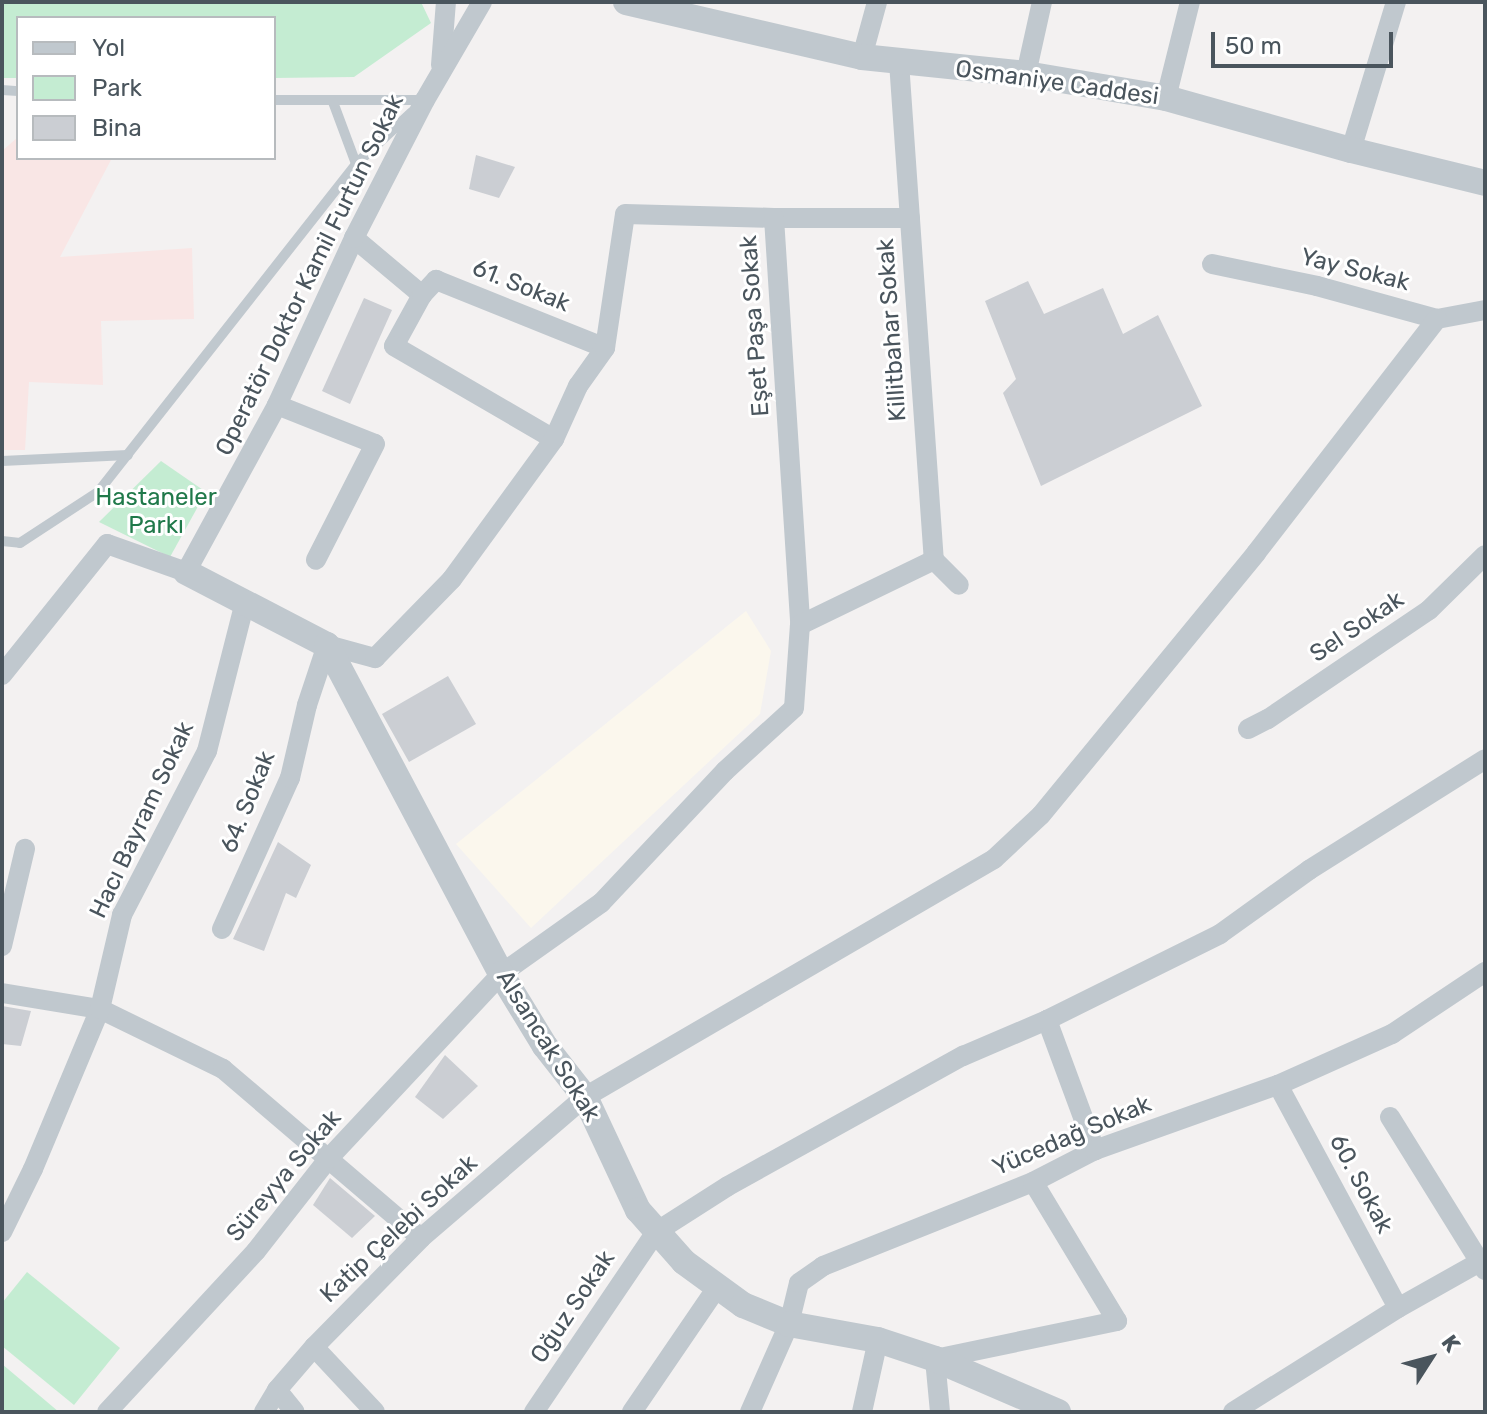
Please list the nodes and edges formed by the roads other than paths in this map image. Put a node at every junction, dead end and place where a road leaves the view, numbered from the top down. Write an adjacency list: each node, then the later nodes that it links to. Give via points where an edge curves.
1 (446, 2): 11 (street)
2 (482, 2): 11 (street, Operatör Doktor Kamil Furtun Sokak)
3 (632, 2): 8 (street, Osmaniye Caddesi)
4 (877, 2): 8 (street)
5 (1042, 2): 10 (street)
6 (1190, 2): 12 (street)
7 (1396, 2): 16 (street)
8 (862, 57): 9 (street, Osmaniye Caddesi)
9 (899, 62): 10 (street, Osmaniye Caddesi); 20 (street, Killitbahar Sokak)
10 (1026, 74): 12 (street, Osmaniye Caddesi)
11 (439, 77): 14 (street, Operatör Doktor Kamil Furtun Sokak)
12 (1166, 98): 16 (street, Osmaniye Caddesi)
13 (276, 100): 15 (lane)
14 (425, 100): 15 (lane); 17 (lane); 21 (street, Operatör Doktor Kamil Furtun Sokak)
15 (333, 102): 17 (lane)
16 (1351, 150): 18 (street, Osmaniye Caddesi)
17 (356, 164): 29 (lane)
18 (1485, 183)
19 (774, 218): 20 (street); 26 (street, Eşet Paşa Sokak, via 625,214); 38 (street, Eşet Paşa Sokak)
20 (910, 218): 34 (street, Killitbahar Sokak)
21 (354, 238): 23 (street); 27 (street, Operatör Doktor Kamil Furtun Sokak)
22 (1212, 264): 25 (street, Yay Sokak)
23 (422, 295): 26 (street, 61. Sokak, via 436,280); 28 (street, via 394,346)
24 (1485, 310): 25 (street, Yay Sokak)
25 (1437, 319): 52 (street, Katip Çelebi Sokak, via 1256,553 1041,815 994,859)
26 (605, 348): 28 (street, Eşet Paşa Sokak, via 578,386)
27 (277, 405): 33 (street, via 375,444); 35 (street, Operatör Doktor Kamil Furtun Sokak)
28 (554, 439): 39 (street, Eşet Paşa Sokak, via 452,579 375,658)
29 (128, 455): 30 (lane); 31 (lane, via 98,492 20,543)
30 (2, 461)
31 (2, 541)
32 (1485, 555): 41 (street, Sel Sokak, via 1429,610)
33 (316, 560)
34 (934, 560): 36 (street); 38 (street)
35 (186, 572): 37 (street); 40 (street, via 107,544)
36 (959, 585)
37 (245, 602): 39 (street); 49 (street, Hacı Bayram Sokak, via 207,751 122,915)
38 (800, 625): 47 (street, Eşet Paşa Sokak, via 794,708 725,771 601,903)
39 (327, 645): 44 (street, 64. Sokak, via 290,778); 47 (street, Alsancak Sokak)
40 (2, 675)
41 (1248, 729)
42 (1485, 759): 50 (street, via 1309,870 1220,934)
43 (25, 849): 45 (street)
44 (222, 929)
45 (2, 946)
46 (1485, 972): 51 (street, Yücedağ Sokak, via 1392,1034)
47 (501, 974): 52 (street, Alsancak Sokak, via 545,1046); 55 (street, Süreyya Sokak)
48 (2, 993): 49 (street)
49 (100, 1009): 55 (street, via 223,1069); 57 (street, Hacı Bayram Sokak)
50 (1047, 1020): 54 (street); 58 (street, via 963,1056 728,1186)
51 (1278, 1085): 54 (street, Yücedağ Sokak); 62 (street, 60. Sokak)
52 (585, 1097): 58 (street, Alsancak Sokak, via 638,1210); 59 (street, Katip Çelebi Sokak)
53 (1390, 1117): 60 (street)
54 (1095, 1150): 56 (street, Yücedağ Sokak)
55 (329, 1158): 59 (street); 68 (street, Süreyya Sokak, via 256,1251)
56 (1033, 1182): 63 (street, Yücedağ Sokak, via 823,1266 799,1283); 66 (street, via 1117,1321)
57 (2, 1232)
58 (656, 1232): 61 (street, Alsancak Sokak, via 684,1262); 72 (street, Oğuz Sokak)
59 (421, 1238): 65 (street, Katip Çelebi Sokak)
60 (1484, 1263): 62 (street)
61 (718, 1286): 63 (street, Alsancak Sokak, via 743,1305); 73 (street)
62 (1398, 1308): 78 (street)
63 (789, 1324): 64 (street, Alsancak Sokak); 74 (street, Yücedağ Sokak)
64 (878, 1340): 66 (street, Alsancak Sokak); 75 (street)
65 (314, 1347): 67 (street, Katip Çelebi Sokak); 71 (street)
66 (935, 1359): 76 (street); 77 (street, Alsancak Sokak)
67 (277, 1390): 69 (street, Katip Çelebi Sokak); 70 (street)
68 (107, 1412)
69 (264, 1412)
70 (295, 1412)
71 (375, 1412)
72 (534, 1412)
73 (632, 1412)
74 (750, 1412)
75 (862, 1412)
76 (940, 1412)
77 (1058, 1412)
78 (1233, 1412)

